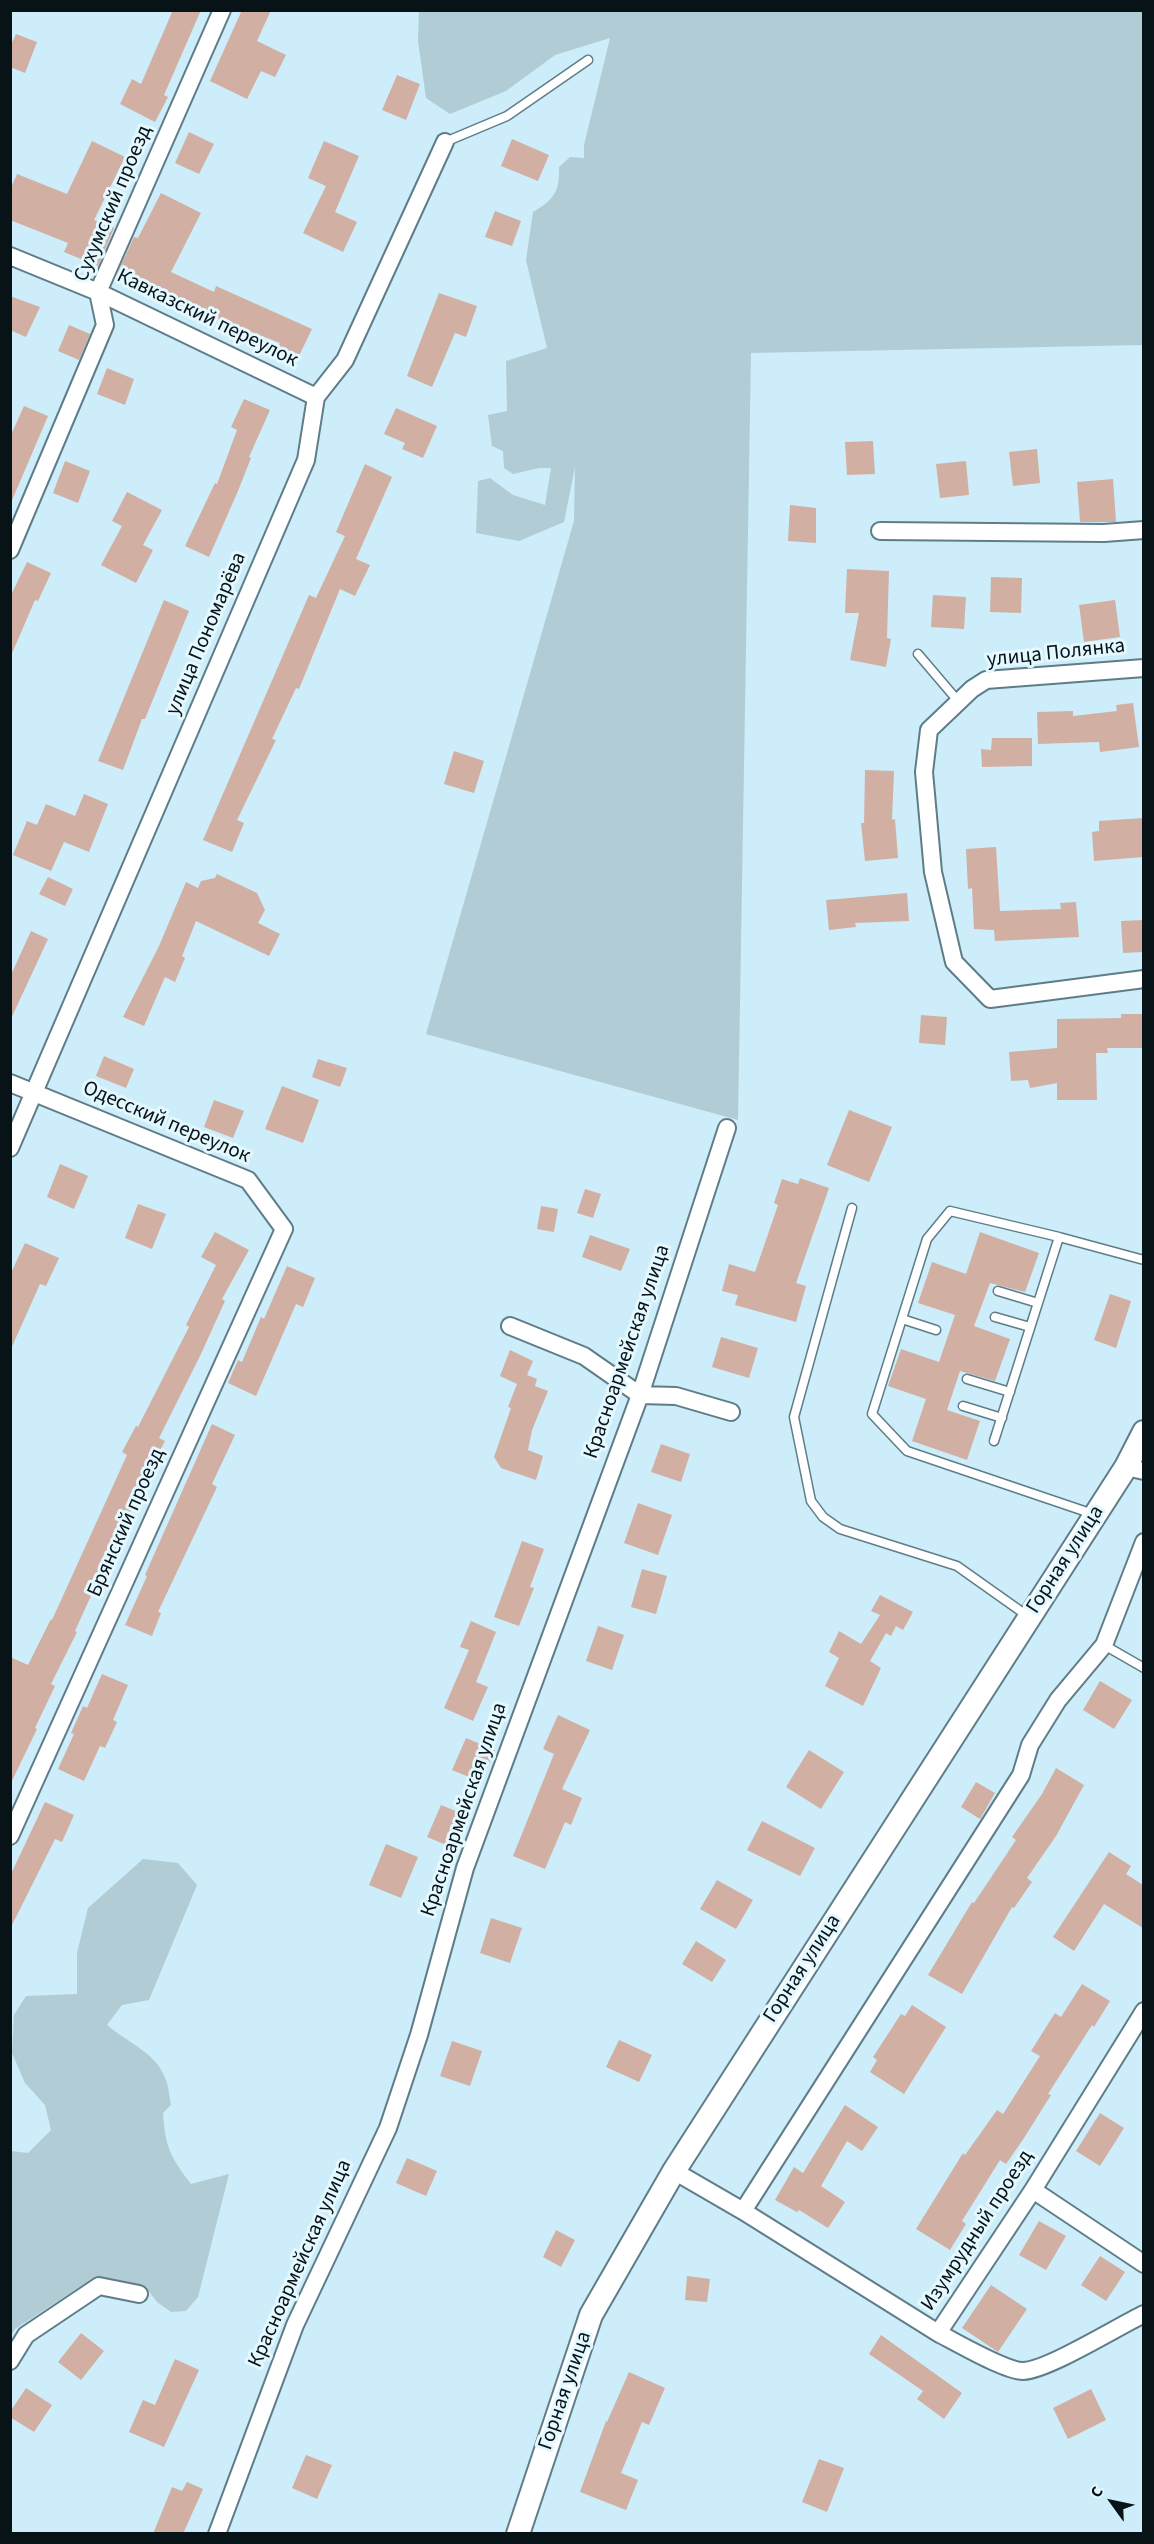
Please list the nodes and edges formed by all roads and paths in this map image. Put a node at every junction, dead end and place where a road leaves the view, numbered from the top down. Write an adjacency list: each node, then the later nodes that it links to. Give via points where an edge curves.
1 (222, 10): 5 (street, Сухумский проезд)
2 (588, 60): 3 (lane, via 507,116)
3 (445, 142): 6 (street, улица Пономарёва, via 345,360)
4 (10, 256): 5 (street, Кавказский переулок)
5 (98, 292): 6 (street, Кавказский переулок); 7 (street, Сухумский проезд, via 105,325)
6 (316, 397): 16 (street, улица Пономарёва, via 306,460)
7 (15, 527): 10 (street, Сухумский проезд)
8 (1143, 530): 9 (street)
9 (880, 531)
10 (10, 550)
11 (918, 654): 13 (lane)
12 (1143, 668): 13 (street, улица Полянка, via 986,680)
13 (958, 702): 14 (street, улица Полянка, via 929,730 924,772 933,872 954,962 990,999)
14 (1143, 979)
15 (10, 1083): 16 (street, Одесский переулок)
16 (34, 1093): 18 (street, улица Пономарёва); 20 (street, Одесский переулок, via 248,1180)
17 (727, 1128): 32 (street, Красноармейская улица)
18 (10, 1148)
19 (852, 1208): 41 (lane, via 794,1417 811,1501 840,1529 957,1566)
20 (284, 1229): 44 (street, Брянский проезд)
21 (1059, 1237): 22 (lane); 24 (lane); 26 (lane, via 950,1211 927,1239)
22 (1143, 1260)
23 (998, 1291): 24 (lane)
24 (1038, 1303): 28 (lane)
25 (995, 1317): 28 (lane)
26 (902, 1319): 29 (lane); 39 (lane, via 872,1414 907,1451)
27 (510, 1326): 32 (street, via 584,1356)
28 (1030, 1327): 31 (lane)
29 (936, 1330)
30 (967, 1379): 31 (lane)
31 (1010, 1392): 35 (lane)
32 (640, 1395): 34 (street, via 676,1396); 54 (street, Красноармейская улица, via 465,1868 419,2035 388,2128 295,2325)
33 (963, 1406): 35 (lane)
34 (731, 1412)
35 (1002, 1418): 37 (lane)
36 (1143, 1432): 38 (street, Горная улица)
37 (994, 1441)
38 (1135, 1469): 39 (street, Горная улица)
39 (1095, 1515): 41 (street, Горная улица)
40 (1143, 1542): 42 (street)
41 (1029, 1618): 46 (street, Горная улица)
42 (1104, 1645): 43 (lane); 48 (street, via 1058,1700 1030,1745 1021,1775)
43 (1143, 1668)
44 (10, 1836)
45 (1143, 2011): 47 (street, Изумрудный проезд)
46 (674, 2171): 48 (street, Изумрудный проезд); 55 (street, Горная улица, via 591,2316)
47 (1033, 2190): 49 (street); 52 (street, Изумрудный проезд)
48 (743, 2211): 52 (street, Изумрудный проезд)
49 (1143, 2264)
50 (140, 2294): 53 (street, via 99,2286 26,2335)
51 (1143, 2314): 52 (street, via 1042,2367 1021,2371)
52 (938, 2333)
53 (10, 2361)
54 (217, 2534)
55 (518, 2534)

